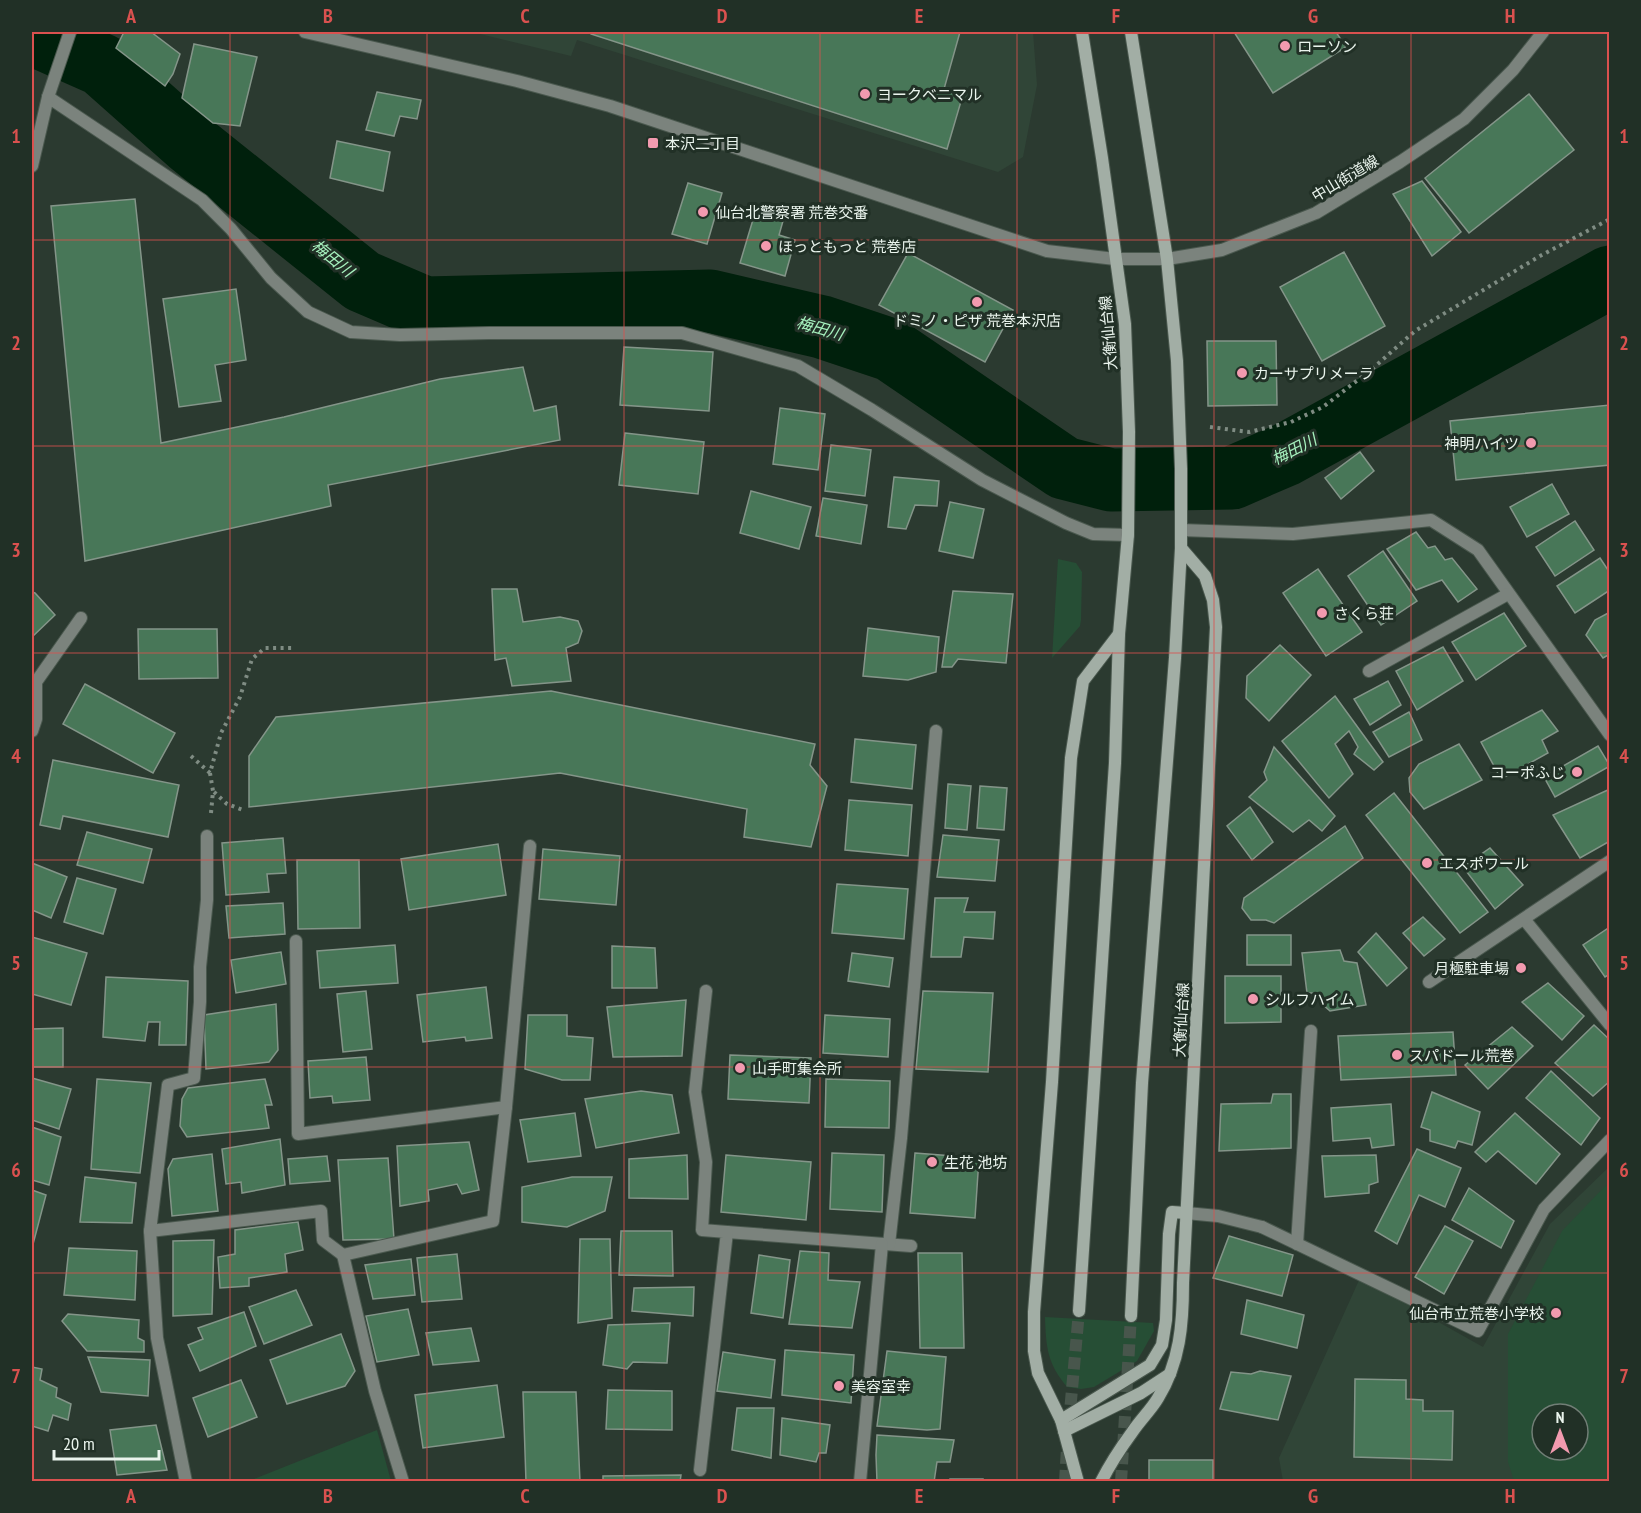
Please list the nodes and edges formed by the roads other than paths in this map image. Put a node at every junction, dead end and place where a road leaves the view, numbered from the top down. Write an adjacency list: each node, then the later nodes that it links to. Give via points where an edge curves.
1 (70, 32): 6 (street)
2 (305, 32): 8 (street, 中山街道線, via 610,106 1047,251)
3 (1082, 32): 8 (main road, 大衡仙台線)
4 (1131, 32): 9 (main road)
5 (1543, 32): 9 (street, 中山街道線, via 1513,70 1464,119 1316,213 1222,250)
6 (48, 96): 7 (street); 11 (street, via 201,200 271,278 308,312 351,332 682,333 798,366 982,480 1034,507 1093,534)
7 (32, 166)
8 (1115, 259): 9 (street, 中山街道線); 11 (main road, 大衡仙台線, via 1125,324)
9 (1167, 259): 10 (main road, via 1178,361)
10 (1181, 530): 12 (main road); 13 (street, via 1293,534 1431,520 1478,550)
11 (1128, 536): 15 (main road, 大衡仙台線)
12 (1181, 548): 32 (main road, 大衡仙台線, via 1206,576 1216,627); 40 (main road, via 1142,1083)
13 (1508, 594): 16 (street); 20 (street)
14 (81, 618): 17 (street)
15 (1119, 634): 39 (main road, 大衡仙台線); 42 (main road, via 1083,681 1071,758 1034,1312 1038,1373)
16 (1369, 671)
17 (34, 683): 18 (street, via 36,718)
18 (32, 731)
19 (936, 731): 35 (street, via 901,1138)
20 (1610, 735)
21 (207, 836): 33 (street, via 207,900 194,1078 168,1085)
22 (530, 846): 30 (street)
23 (1610, 861): 24 (street)
24 (1524, 918): 26 (street); 28 (street)
25 (296, 941): 30 (street, via 298,1134)
26 (1429, 982)
27 (706, 991): 34 (street, via 694,1092 706,1162 702,1230)
28 (1610, 1025)
29 (1311, 1031): 36 (street)
30 (506, 1107): 38 (street, via 493,1221)
31 (1610, 1140): 36 (street, via 1544,1209 1478,1331)
32 (1186, 1213): 36 (street, via 1262,1227); 41 (main road, 大衡仙台線, via 1182,1316 1178,1354); 42 (main road, via 1172,1212 1162,1345 1150,1365)
33 (150, 1231): 38 (street, via 321,1211 323,1240); 44 (street, via 157,1338)
34 (727, 1232): 35 (street); 43 (street)
35 (886, 1244): 37 (street); 46 (street)
36 (1297, 1244)
37 (910, 1246)
38 (343, 1256): 45 (street, via 375,1391)
39 (1079, 1311)
40 (1131, 1316)
41 (1171, 1374): 42 (main road, via 1141,1393); 48 (main road, 大衡仙台線)
42 (1062, 1425): 47 (main road)
43 (700, 1470)
44 (186, 1482)
45 (403, 1482)
46 (860, 1482)
47 (1078, 1482)
48 (1101, 1482)

